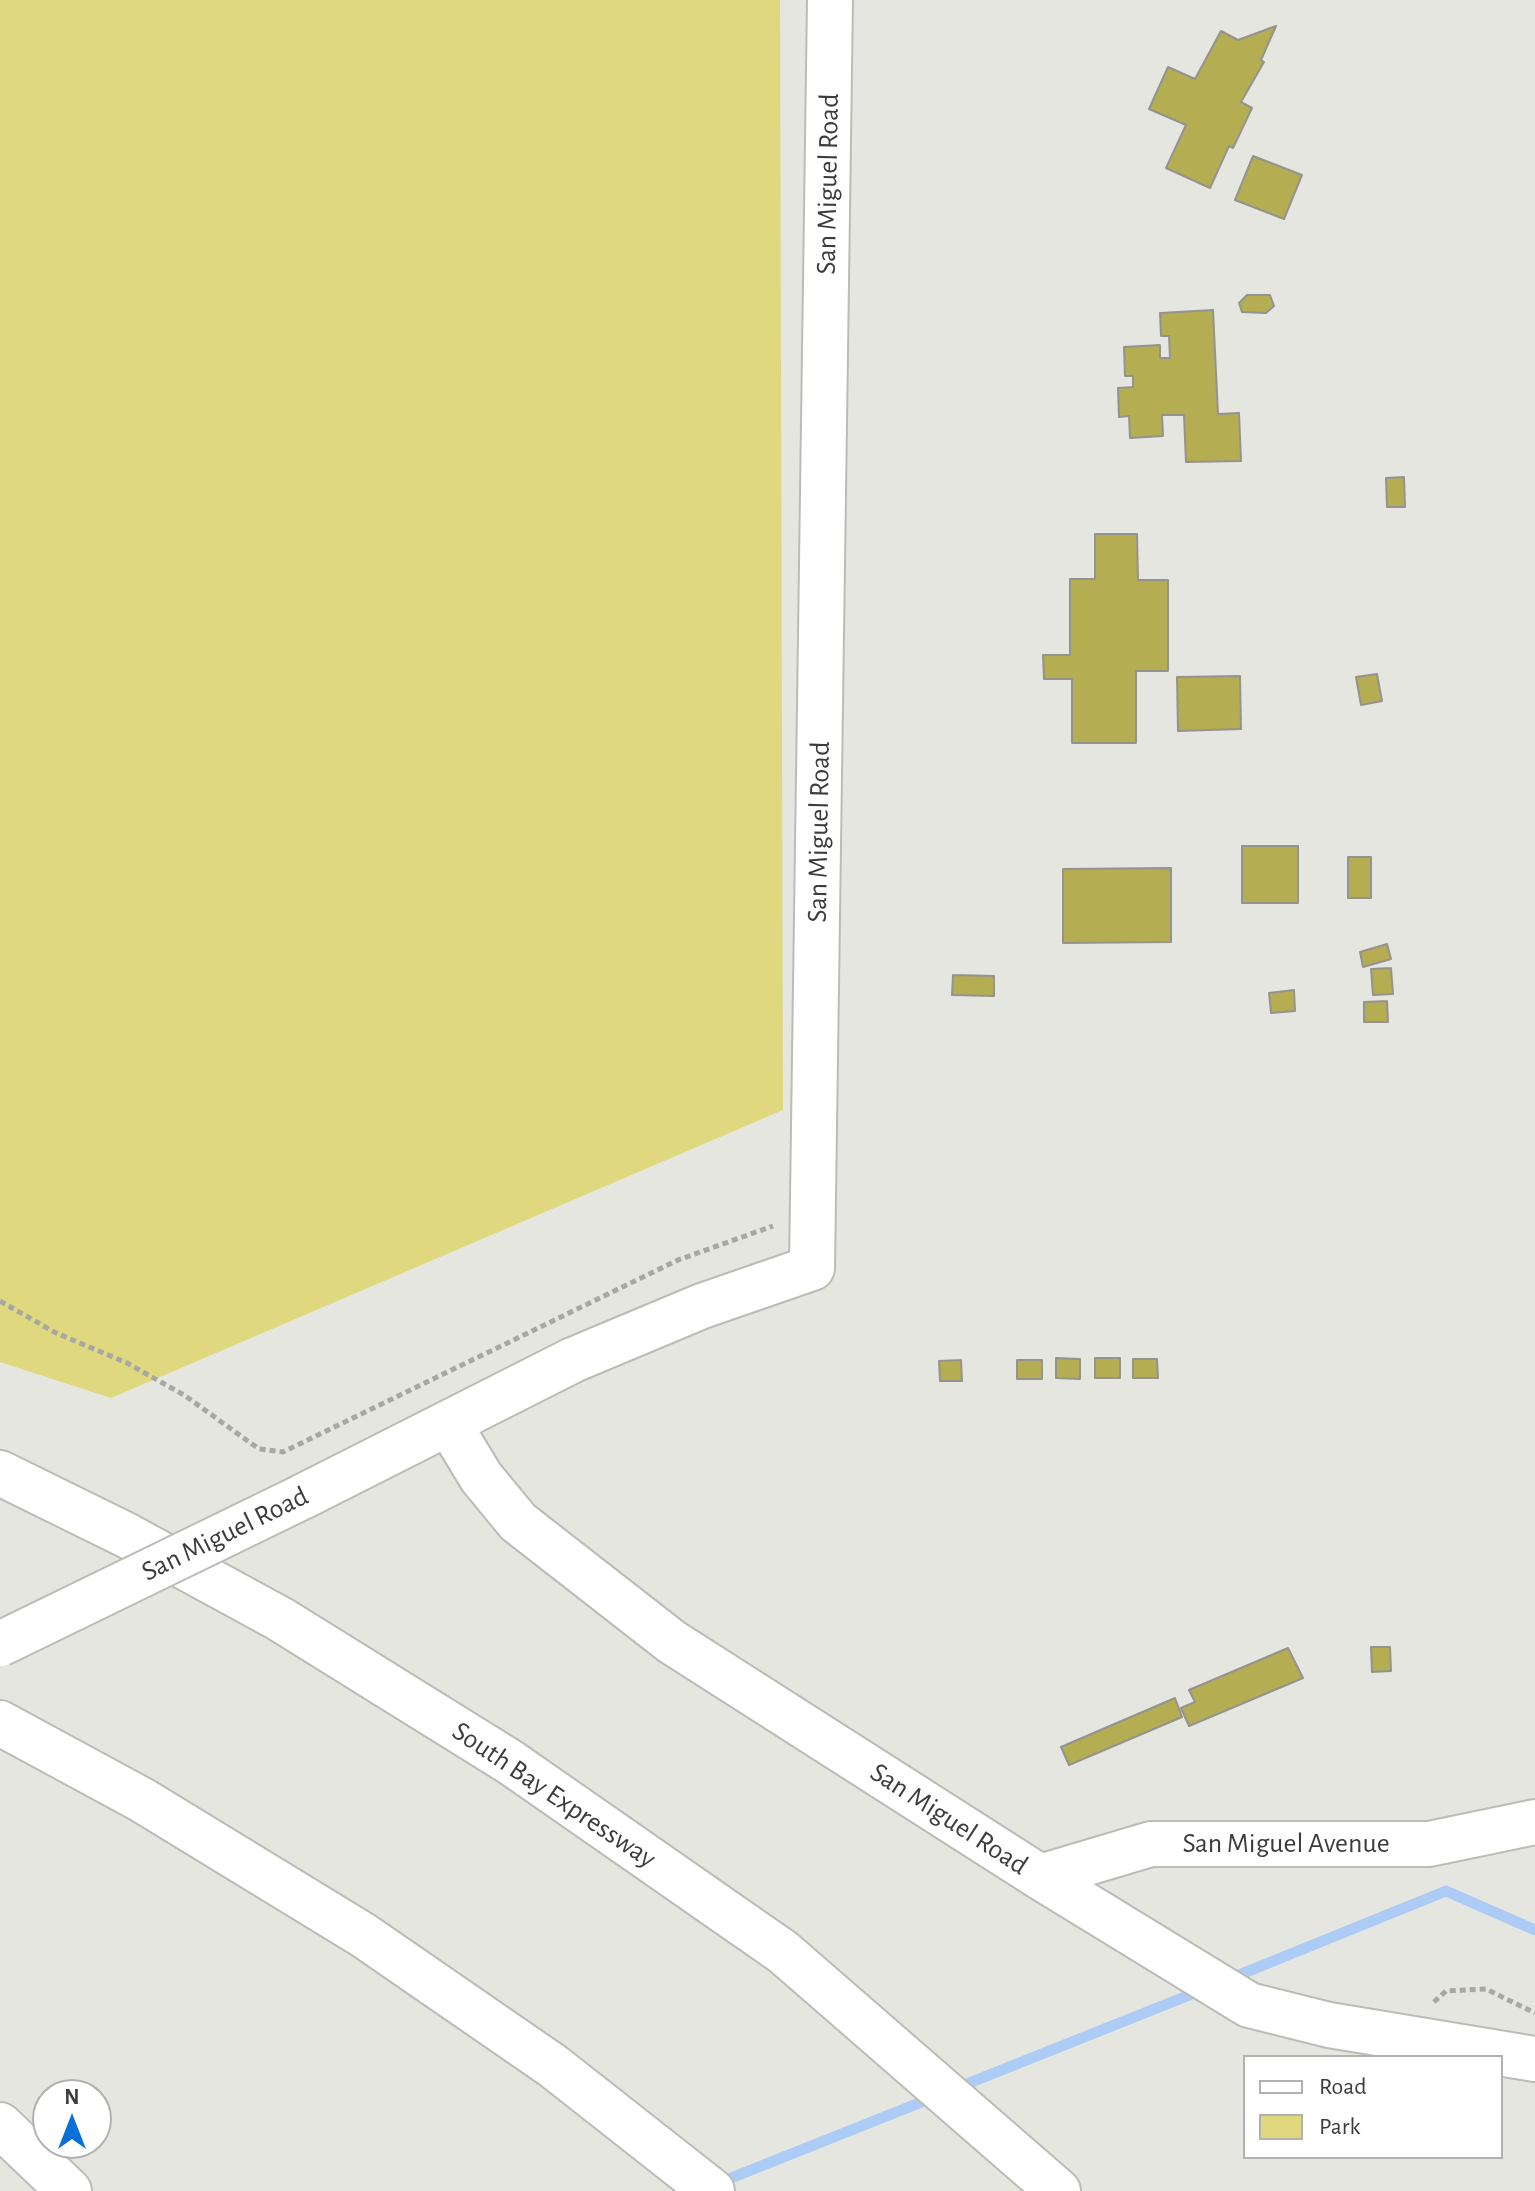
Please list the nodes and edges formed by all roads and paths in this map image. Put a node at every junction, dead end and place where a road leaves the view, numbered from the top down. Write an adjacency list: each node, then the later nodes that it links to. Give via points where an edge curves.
1 (830, 0): 2 (main road, San Miguel Road)
2 (813, 1217): 3 (path, via 678,1260 283,1452 259,1449 184,1395); 4 (main road, San Miguel Road, via 812,1268 702,1306 573,1360)
3 (0, 1301)
4 (449, 1424): 6 (main road, San Miguel Road, bridge); 9 (main road, San Miguel Road, via 481,1477 518,1522 672,1642)
5 (0, 1473): 16 (main road, South Bay Expressway, via 126,1535 396,1689 573,1805 783,1952)
6 (0, 1644)
7 (0, 1723): 15 (main road, via 254,1866 363,1935 553,2066)
8 (1535, 1822): 9 (main road, San Miguel Avenue, via 1429,1844 1151,1844)
9 (1040, 1877): 11 (main road, San Miguel Road, via 1249,2005)
10 (1535, 2013): 11 (path, via 1486,1989 1446,1991 1426,2009)
11 (1412, 2040): 12 (main road, San Miguel Road)
12 (1535, 2059)
13 (0, 2125): 14 (main road)
14 (69, 2191)
15 (712, 2191)
16 (1058, 2191)

